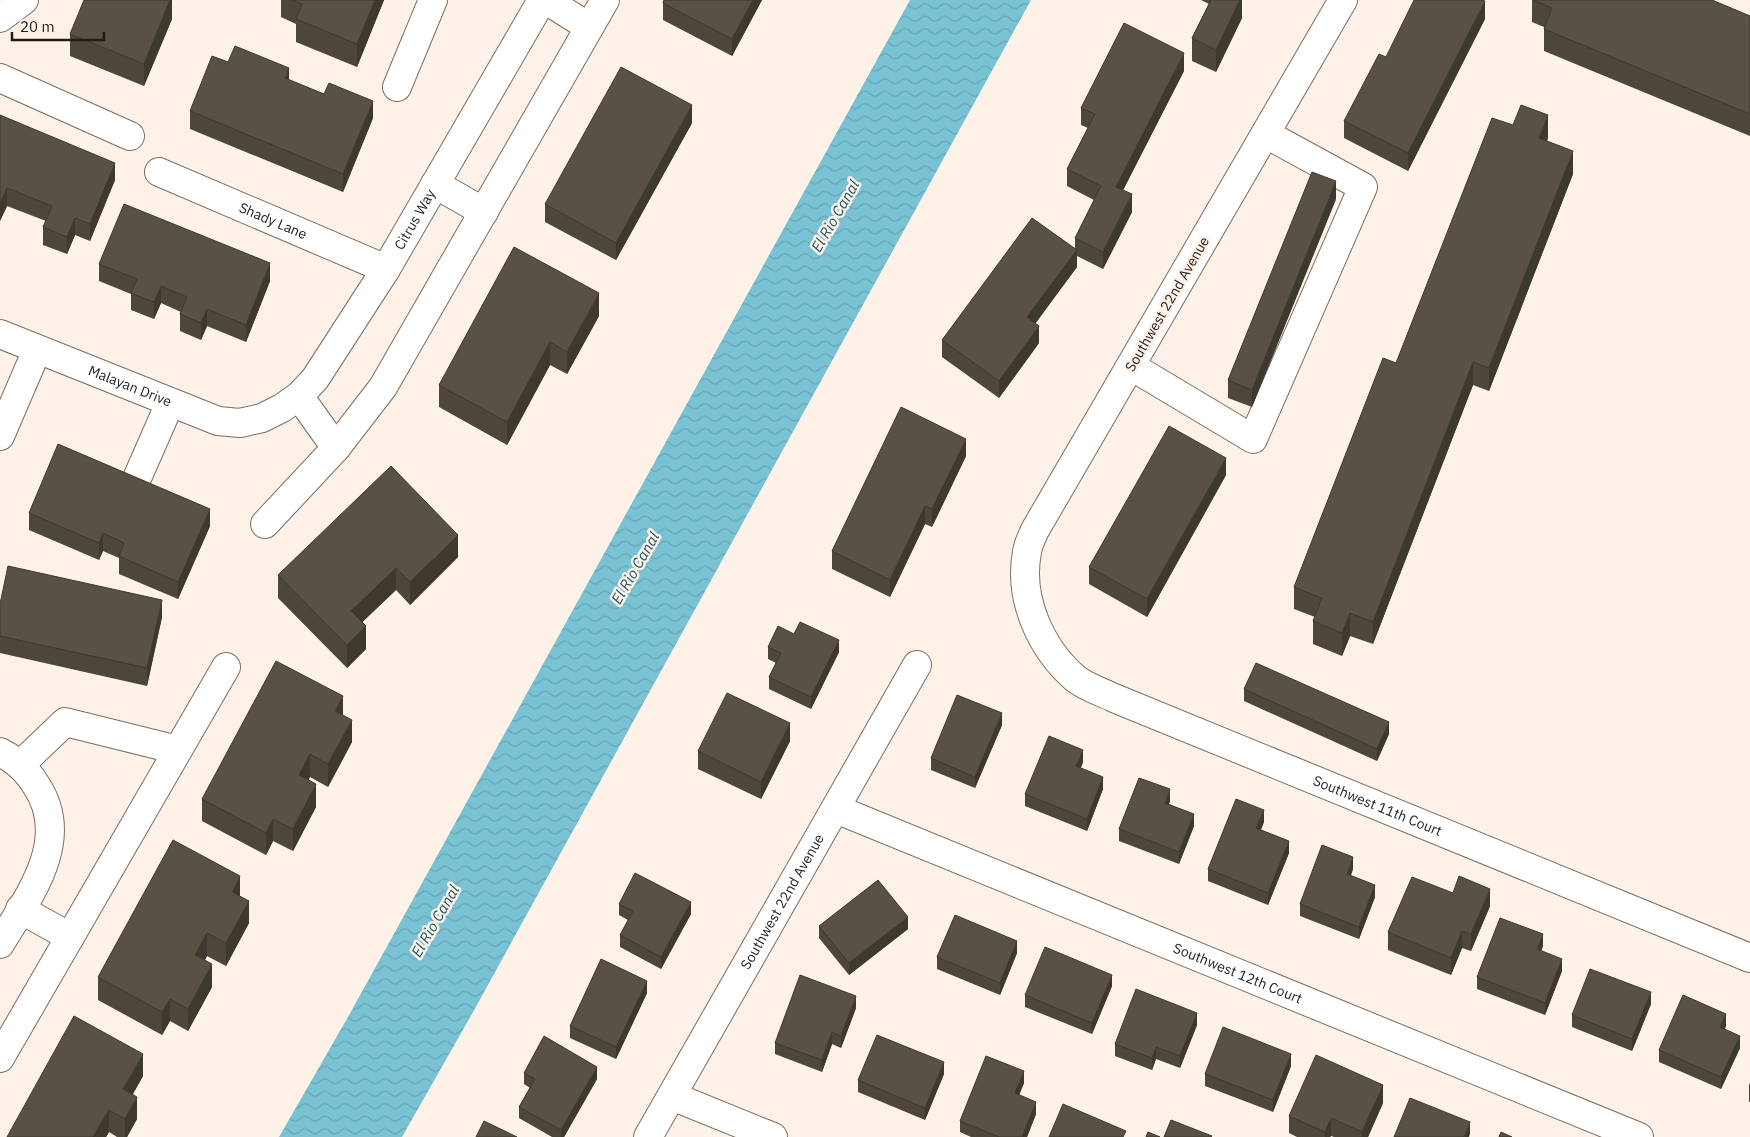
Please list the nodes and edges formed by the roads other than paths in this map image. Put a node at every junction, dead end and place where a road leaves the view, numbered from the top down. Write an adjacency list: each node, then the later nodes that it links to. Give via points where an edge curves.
1 (24, 0): 7 (street)
2 (433, 0): 10 (street)
3 (542, 0): 14 (street, Citrus Way)
4 (546, 0): 8 (street)
5 (605, 0): 8 (street)
6 (1343, 0): 11 (street, Southwest 22nd Avenue)
7 (0, 18)
8 (589, 27): 15 (street)
9 (0, 78): 12 (street)
10 (398, 87)
11 (1266, 134): 19 (street, Southwest 22nd Avenue); 19 (street, via 1363,187 1253,439)
12 (130, 136)
13 (159, 172): 16 (street, Shady Lane)
14 (435, 184): 15 (street); 16 (street, Citrus Way)
15 (484, 212): 24 (street, via 384,387)
16 (386, 269): 20 (street, Citrus Way, via 315,379)
17 (0, 334): 18 (street, Malayan Drive)
18 (37, 350): 21 (street, Malayan Drive); 23 (street)
19 (1131, 366): 27 (street, Southwest 22nd Avenue, via 1035,530 1027,551 1026,581)
20 (299, 396): 22 (street, Citrus Way); 24 (street)
21 (170, 403): 22 (street, Malayan Drive, via 218,422 240,423); 25 (street)
22 (262, 418)
23 (0, 436)
24 (336, 448): 26 (street)
25 (138, 476)
26 (265, 524)
27 (1033, 618): 36 (street, Southwest 11th Court, via 1057,661 1078,680 1114,698)
28 (917, 665): 32 (street, Southwest 22nd Avenue)
29 (226, 667): 30 (street)
30 (178, 750): 31 (street, via 65,722); 34 (street)
31 (10, 759): 33 (street, via 28,773 41,792 51,835 47,857)
32 (836, 809): 38 (street, Southwest 22nd Avenue); 41 (street, Southwest 12th Court)
33 (20, 909): 34 (street); 35 (street)
34 (70, 937): 37 (street)
35 (0, 942)
36 (1750, 958)
37 (0, 1058)
38 (672, 1096): 39 (street, Southwest 22nd Avenue); 40 (street)
39 (648, 1137)
40 (772, 1137)
41 (1639, 1137)

